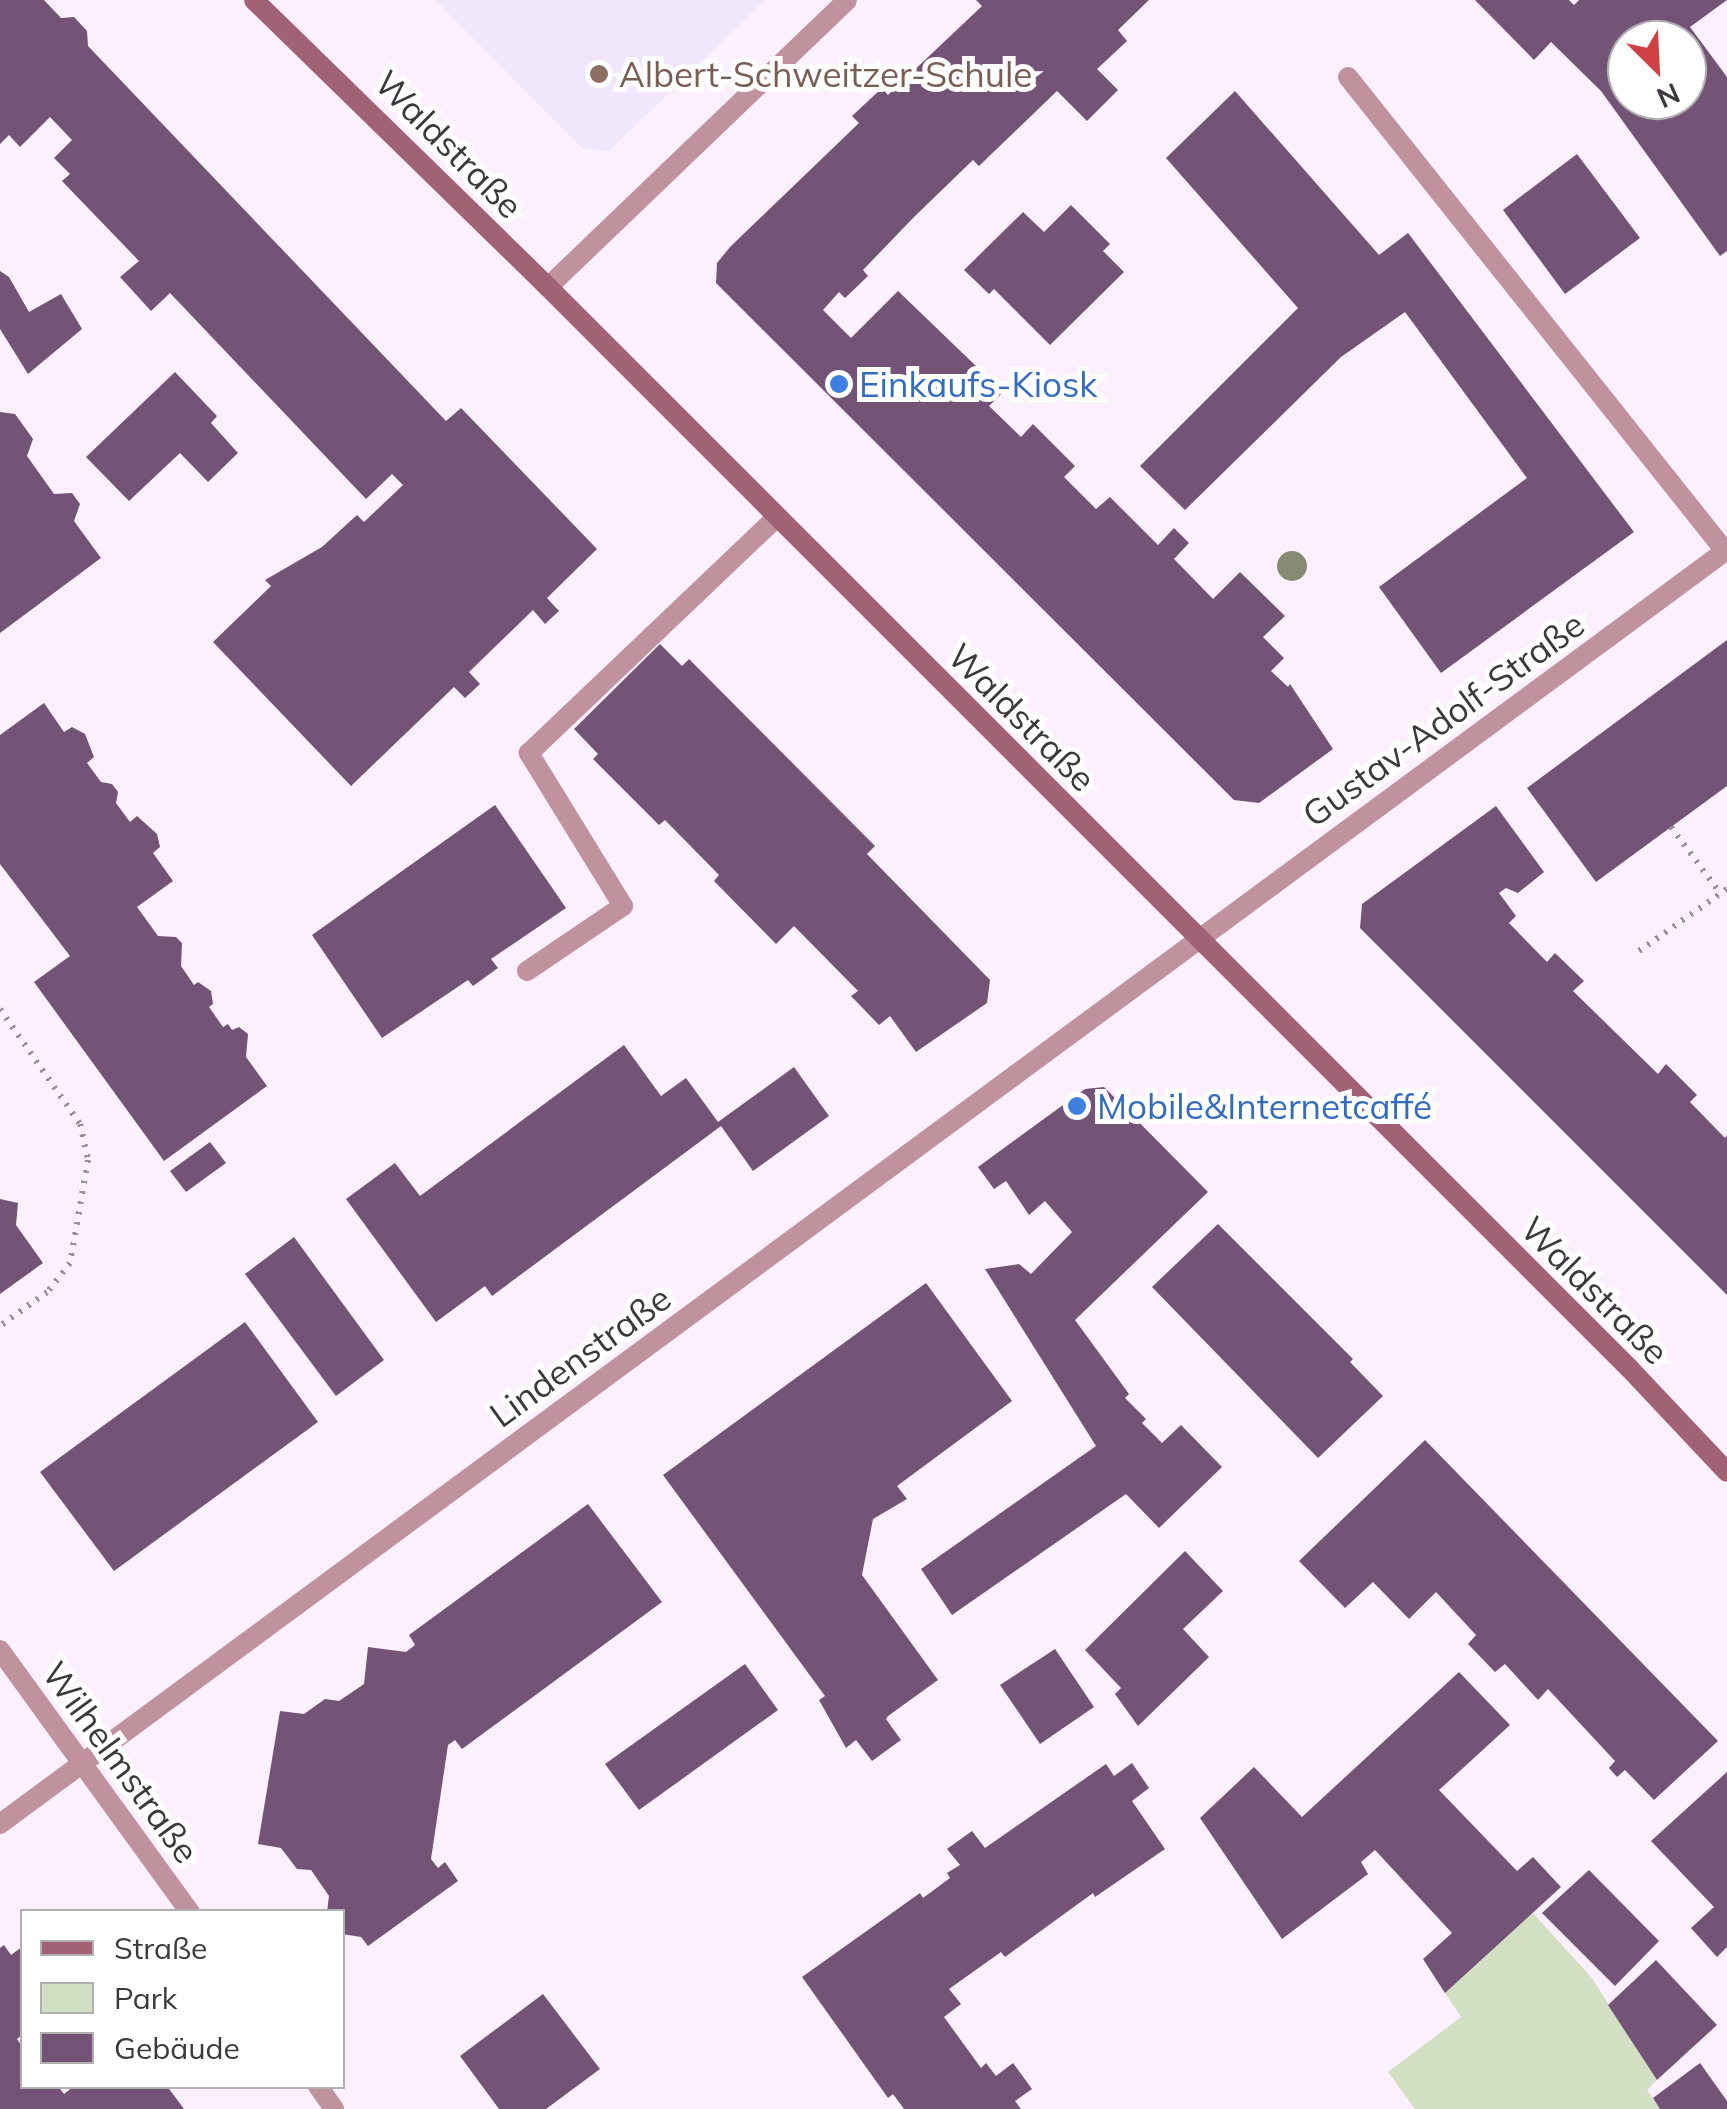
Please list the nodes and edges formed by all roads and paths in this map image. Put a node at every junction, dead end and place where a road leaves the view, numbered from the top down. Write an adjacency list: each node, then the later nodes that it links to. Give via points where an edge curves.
1 (847, 0): 4 (street)
2 (260, 4): 4 (main road, Waldstraße)
3 (1348, 77): 6 (street)
4 (548, 287): 5 (main road, Waldstraße)
5 (777, 516): 9 (main road, Waldstraße); 11 (street, via 529,753 623,906)
6 (1726, 550): 9 (street, Gustav-Adolf-Straße)
7 (1671, 827): 8 (path)
8 (1724, 891): 10 (path)
9 (1198, 939): 14 (main road, Waldstraße); 16 (street, Lindenstraße)
10 (1639, 951)
11 (527, 971)
12 (0, 1009): 13 (path, via 80,1124 88,1160 70,1263 47,1292)
13 (0, 1326)
14 (1727, 1472)
15 (0, 1650): 16 (street, Wilhelmstraße)
16 (82, 1764): 17 (street, Lindenstraße); 18 (street, Wilhelmstraße)
17 (0, 1824)
18 (188, 1909)

